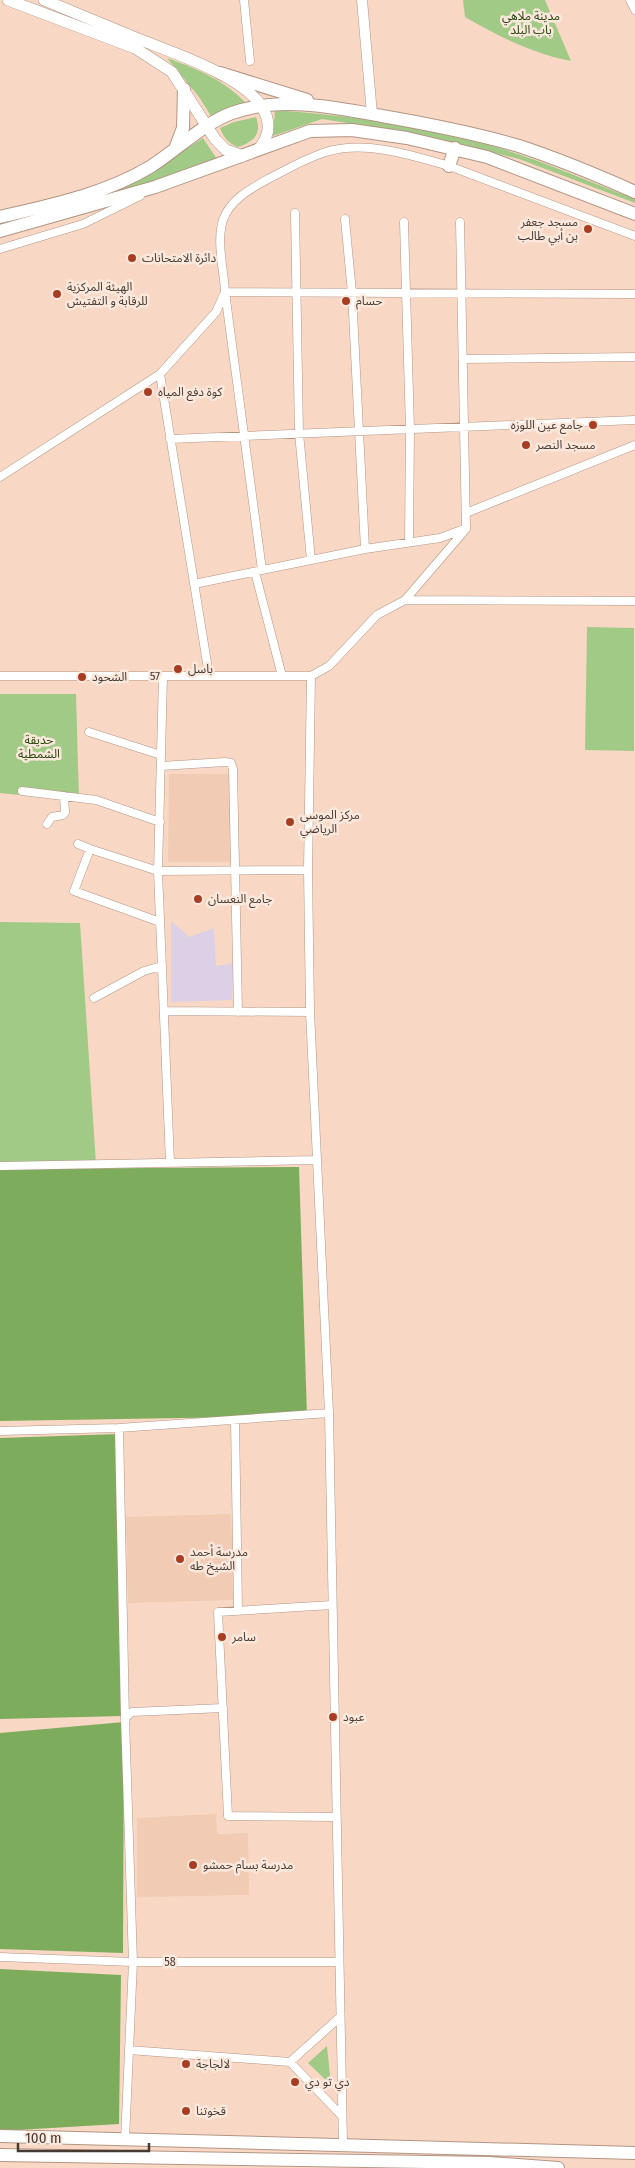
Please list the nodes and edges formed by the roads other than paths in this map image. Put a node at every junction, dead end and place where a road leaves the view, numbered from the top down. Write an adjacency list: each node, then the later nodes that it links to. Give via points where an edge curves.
1 (8, 0): 9 (main road, via 135,48 172,72)
2 (44, 0): 8 (main road)
3 (244, 0): 7 (street)
4 (362, 0): 12 (street)
5 (630, 0): 6 (street)
6 (635, 10)
7 (250, 61)
8 (220, 73): 10 (main road); 11 (main road)
9 (184, 89): 13 (main road); 15 (main road, via 184,128)
10 (326, 105): 11 (main road); 12 (main road)
11 (262, 106): 13 (main road, via 232,114); 16 (main road, via 268,137)
12 (372, 114): 20 (main road, via 450,128 519,147)
13 (208, 126): 15 (main road); 17 (main road, via 226,150)
14 (455, 148): 16 (main road, via 352,130 310,131); 18 (main road); 22 (main road, via 487,157)
15 (175, 149): 23 (main road, via 119,184)
16 (259, 149): 17 (main road)
17 (243, 156): 19 (main road)
18 (449, 166): 28 (street); 30 (street, via 372,149 349,148 316,156 257,185 231,205 222,225)
19 (155, 187): 27 (main road); 29 (street, via 83,224)
20 (635, 192)
21 (295, 213): 31 (street)
22 (635, 214)
23 (0, 217)
24 (345, 219): 32 (street)
25 (404, 222): 33 (street)
26 (460, 222): 34 (street)
27 (0, 231)
28 (635, 236)
29 (0, 249)
30 (225, 292): 31 (street); 38 (street, via 216,312); 44 (street)
31 (297, 293): 32 (street); 43 (street)
32 (352, 293): 33 (street); 42 (street)
33 (407, 293): 34 (street); 41 (street)
34 (462, 293): 35 (street); 37 (street)
35 (635, 294)
36 (635, 357): 37 (street)
37 (463, 359): 40 (street)
38 (160, 374): 45 (street); 47 (street)
39 (635, 420): 40 (street)
40 (464, 427): 41 (street); 48 (street)
41 (410, 429): 42 (street); 50 (street)
42 (358, 431): 43 (street); 51 (street)
43 (298, 433): 44 (street); 52 (street)
44 (244, 436): 45 (street); 53 (street)
45 (170, 439): 54 (street)
46 (635, 445): 48 (street)
47 (0, 477)
48 (466, 513): 49 (street)
49 (466, 529): 50 (street, via 440,538); 55 (street)
50 (409, 542): 51 (street)
51 (365, 550): 52 (street)
52 (311, 560): 53 (street)
53 (259, 571): 54 (street); 60 (street)
54 (194, 584): 57 (street)
55 (405, 600): 56 (street); 61 (street, via 377,614 329,666)
56 (635, 601)
57 (209, 675): 59 (street, 57); 60 (street, 57)
58 (0, 676): 59 (street, 57)
59 (164, 676): 63 (street)
60 (282, 676): 61 (street, 57)
61 (311, 676): 72 (street)
62 (89, 732): 63 (street)
63 (161, 755): 64 (street)
64 (161, 766): 67 (street); 71 (street, via 230,763 233,769)
65 (22, 790): 66 (street)
66 (64, 796): 67 (street, via 96,800); 68 (street, via 65,812 52,818)
67 (160, 822): 73 (street)
68 (48, 824)
69 (78, 844): 70 (street)
70 (90, 849): 73 (street); 74 (street, via 74,891)
71 (234, 870): 72 (street); 73 (street); 78 (street)
72 (308, 870): 79 (street)
73 (158, 871): 74 (street)
74 (160, 922): 75 (street)
75 (162, 966): 76 (street, via 144,971); 77 (street)
76 (94, 998)
77 (164, 1011): 78 (street); 81 (street)
78 (238, 1012): 79 (street)
79 (310, 1012): 80 (street)
80 (316, 1160): 81 (street); 83 (street)
81 (170, 1162): 82 (street)
82 (0, 1166)
83 (328, 1413): 84 (street); 87 (street)
84 (235, 1420): 85 (street); 88 (street)
85 (119, 1428): 86 (street); 90 (street)
86 (0, 1431)
87 (332, 1605): 88 (street); 91 (street)
88 (238, 1610): 89 (street, via 218,1612)
89 (222, 1708): 90 (street, via 132,1712); 91 (street, via 228,1816)
90 (125, 1718): 93 (street)
91 (336, 1817): 94 (street)
92 (0, 1957): 93 (street, 58)
93 (133, 1962): 94 (street, 58); 96 (street)
94 (339, 1962): 95 (street)
95 (340, 2017): 97 (street); 98 (street)
96 (129, 2050): 97 (street); 100 (street)
97 (290, 2062): 98 (street)
98 (342, 2116): 102 (street)
99 (0, 2136): 100 (main road)
100 (125, 2140): 101 (main road)
101 (260, 2142): 102 (main road); 105 (main road)
102 (343, 2144): 103 (main road)
103 (635, 2153)
104 (0, 2155): 106 (main road)
105 (260, 2158): 106 (main road); 107 (main road, via 490,2163)
106 (238, 2163)
107 (558, 2168)

